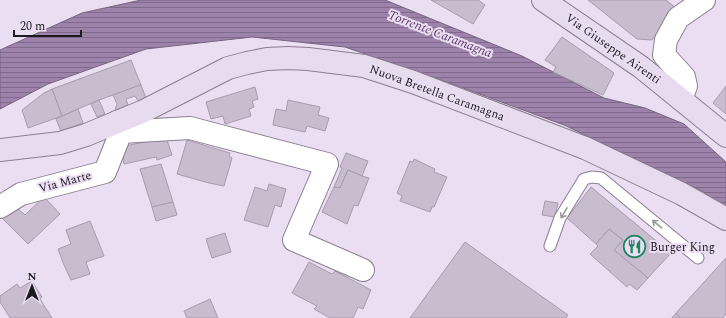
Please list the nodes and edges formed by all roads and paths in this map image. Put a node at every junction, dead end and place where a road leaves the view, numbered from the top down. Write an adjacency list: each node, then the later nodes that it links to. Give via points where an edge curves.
1 (543, 0): 3 (main road, Via Giuseppe Airenti, via 641,67)
2 (704, 0): 3 (street, Via Giuseppe Airenti, via 678,18 666,40 664,55 684,77 686,86)
3 (681, 99): 5 (main road, Via Giuseppe Airenti)
4 (119, 127): 6 (main road, Nuova Bretella Caramagna, via 60,143); 7 (street, Via Marte, via 105,172 21,194); 8 (main road, Nuova Bretella Caramagna, via 144,111 228,68 247,63 288,58 364,66 413,82 585,148 682,194); 11 (street, via 190,128 327,164 294,240)
5 (726, 136)
6 (0, 150)
7 (0, 207)
8 (726, 219)
9 (550, 246): 10 (lane, one-way to 9, via 601,178 592,177 584,179 560,218)
10 (698, 258)
11 (363, 270)

